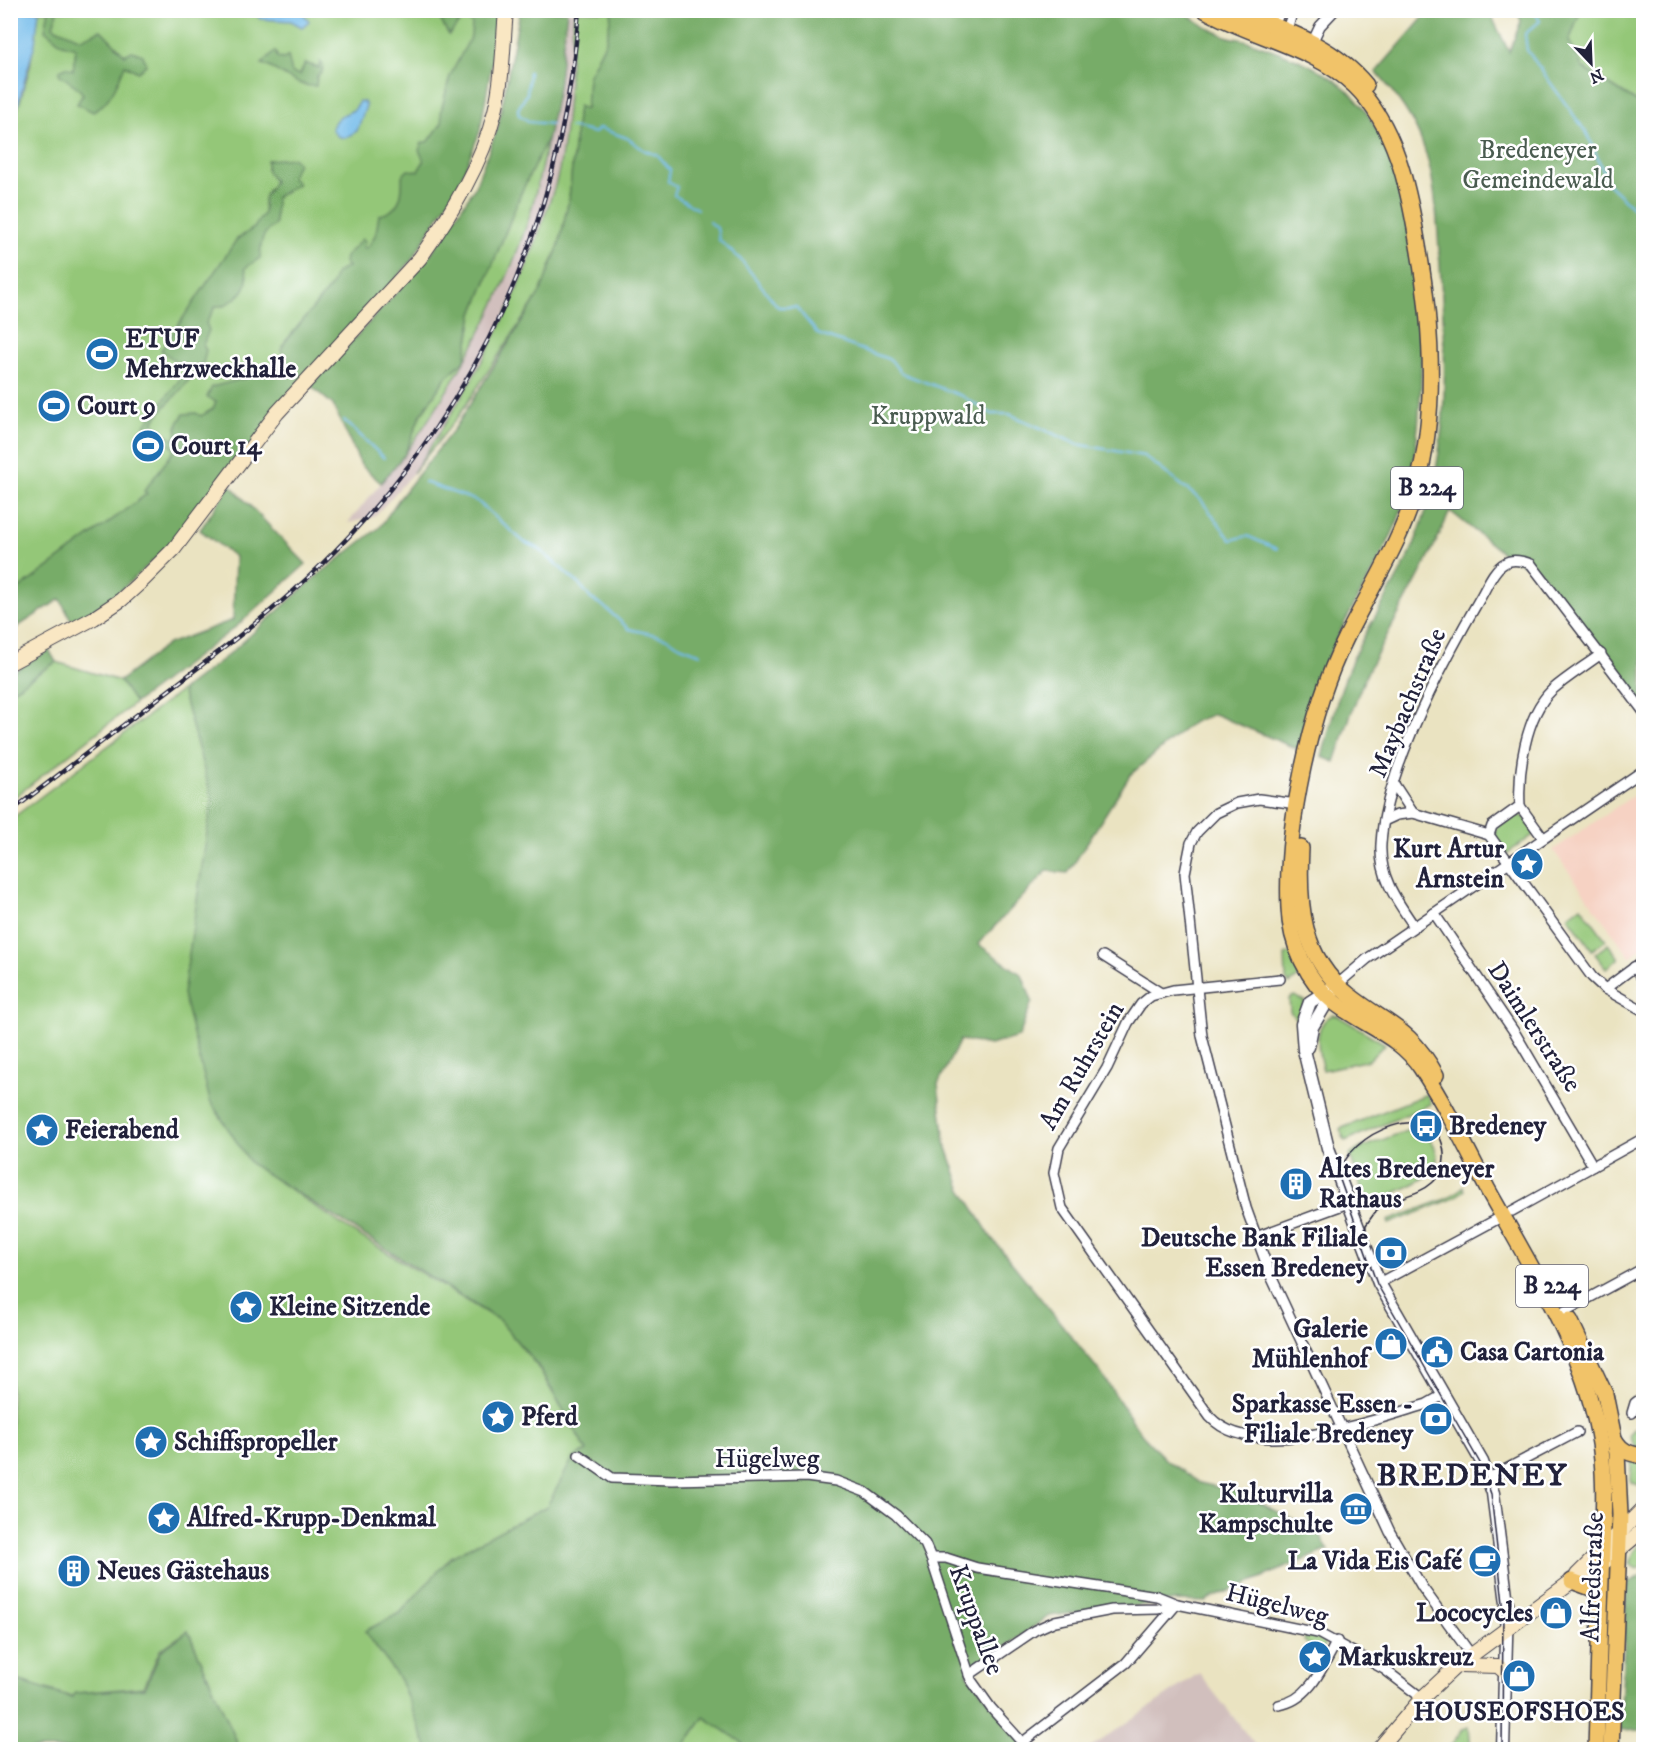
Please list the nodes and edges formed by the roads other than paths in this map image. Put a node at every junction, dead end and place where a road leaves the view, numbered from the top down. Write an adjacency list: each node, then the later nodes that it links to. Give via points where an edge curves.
1 (506, 10): 10 (main road, via 500,86 485,142 420,258 278,413 174,549 144,579 122,600 94,618)
2 (1205, 10): 7 (main road, B 224, via 1225,22)
3 (1235, 10): 7 (main road, B 224)
4 (1281, 10): 7 (street)
5 (1293, 10): 7 (street)
6 (1335, 10): 8 (street, via 1320,26)
7 (1278, 34): 8 (main road, B 224)
8 (1310, 48): 14 (main road, B 224, via 1370,103 1394,147 1418,242 1428,312 1428,424 1418,485 1393,552 1332,670); 28 (main road, B 224, via 1343,63 1362,79 1393,121 1419,199 1438,311 1434,459 1426,490 1401,558 1341,672 1306,807 1299,878 1302,917 1315,953)
9 (1601, 654): 11 (street); 13 (street, Maybachstraße, via 1531,564 1514,560 1498,568 1427,700); 15 (street, via 1542,702 1528,739)
10 (10, 663)
11 (1644, 712)
12 (1644, 770): 19 (street)
13 (1394, 784): 16 (street); 17 (street, Maybachstraße)
14 (1297, 804): 29 (street, via 1259,799 1237,803 1216,813 1197,832 1185,873); 32 (main road, B 224, via 1289,914 1297,949)
15 (1520, 806): 18 (street, via 1492,826); 19 (street)
16 (1413, 813): 17 (street); 18 (street)
17 (1384, 821): 22 (street, Maybachstraße, via 1384,876)
18 (1488, 835): 20 (street)
19 (1544, 838): 20 (street)
20 (1507, 863): 21 (street); 30 (street)
21 (1434, 914): 22 (street); 35 (street, Daimlerstraße, via 1515,1033)
22 (1414, 926): 28 (street)
23 (1103, 956): 31 (street, Am Ruhrstein)
24 (1644, 960): 25 (street)
25 (1634, 967): 27 (street); 30 (street)
26 (1280, 979): 29 (street, Am Ruhrstein)
27 (1644, 980)
28 (1338, 984): 32 (street); 37 (main road, B 224, via 1418,1045)
29 (1196, 987): 31 (street, Am Ruhrstein); 38 (street, via 1202,1036)
30 (1605, 989): 33 (street)
31 (1161, 993): 45 (street, Am Ruhrstein, via 1141,1004 1133,1014 1107,1068 1059,1148 1054,1173 1062,1208 1216,1423 1236,1433 1272,1439)
32 (1326, 994): 36 (street, via 1312,1027 1308,1062 1326,1140); 37 (main road, B 224, via 1392,1037 1413,1057)
33 (1644, 1011)
34 (1644, 1138): 35 (street)
35 (1593, 1166): 37 (street)
36 (1348, 1203): 38 (street); 40 (street)
37 (1507, 1213): 40 (street); 41 (main road, B 224); 54 (main road, Alfredstraße / B 224, via 1575,1353 1594,1414 1601,1451)
38 (1256, 1237): 45 (street, via 1285,1310)
39 (1644, 1268): 41 (street)
40 (1379, 1283): 42 (street)
41 (1565, 1311): 47 (main road, Alfredstraße / B 224, via 1600,1381)
42 (1443, 1395): 45 (street, Am Ruhrstein, via 1427,1404); 50 (street)
43 (1644, 1396): 44 (street, via 1635,1403)
44 (1632, 1413)
45 (1342, 1428): 63 (street, via 1406,1561)
46 (1577, 1432): 50 (street)
47 (1615, 1440): 49 (main road, via 1627,1453); 53 (main road, Alfredstraße / B 224)
48 (579, 1455): 56 (street, Hügelweg, via 612,1478 806,1477 836,1481 865,1492 896,1515 925,1544)
49 (1644, 1456)
50 (1489, 1478): 61 (street)
51 (1644, 1508): 53 (main road)
52 (1644, 1529): 55 (main road)
53 (1618, 1534): 54 (main road); 55 (main road, Alfredstraße / B 224)
54 (1602, 1548): 57 (main road, Alfredstraße / B 224); 58 (main road)
55 (1617, 1552): 57 (main road); 73 (main road, Alfredstraße / B 224)
56 (932, 1558): 60 (street, Hügelweg, via 1157,1596); 66 (street, Kruppallee)
57 (1601, 1565): 58 (main road); 59 (main road, Alfredstraße / B 224)
58 (1572, 1581): 59 (main road); 61 (main road)
59 (1600, 1596): 72 (main road, Alfredstraße / B 224)
60 (1177, 1604): 62 (street, Hügelweg, via 1286,1625); 66 (street, Hügelweg, via 1158,1609 1112,1610 1055,1621 1035,1629); 69 (street, via 1126,1663)
61 (1507, 1632): 63 (main road); 65 (street)
62 (1336, 1641): 67 (street, Hügelweg, via 1384,1669); 68 (street, via 1313,1683 1289,1703)
63 (1472, 1656): 64 (main road)
64 (1458, 1666): 65 (main road, via 1498,1666); 67 (main road)
65 (1504, 1671): 71 (street)
66 (969, 1675): 69 (street, Kruppallee, via 982,1697)
67 (1422, 1698): 70 (main road)
68 (1278, 1705)
69 (1026, 1746)
70 (1378, 1749)
71 (1503, 1749)
72 (1596, 1749)
73 (1611, 1749)

